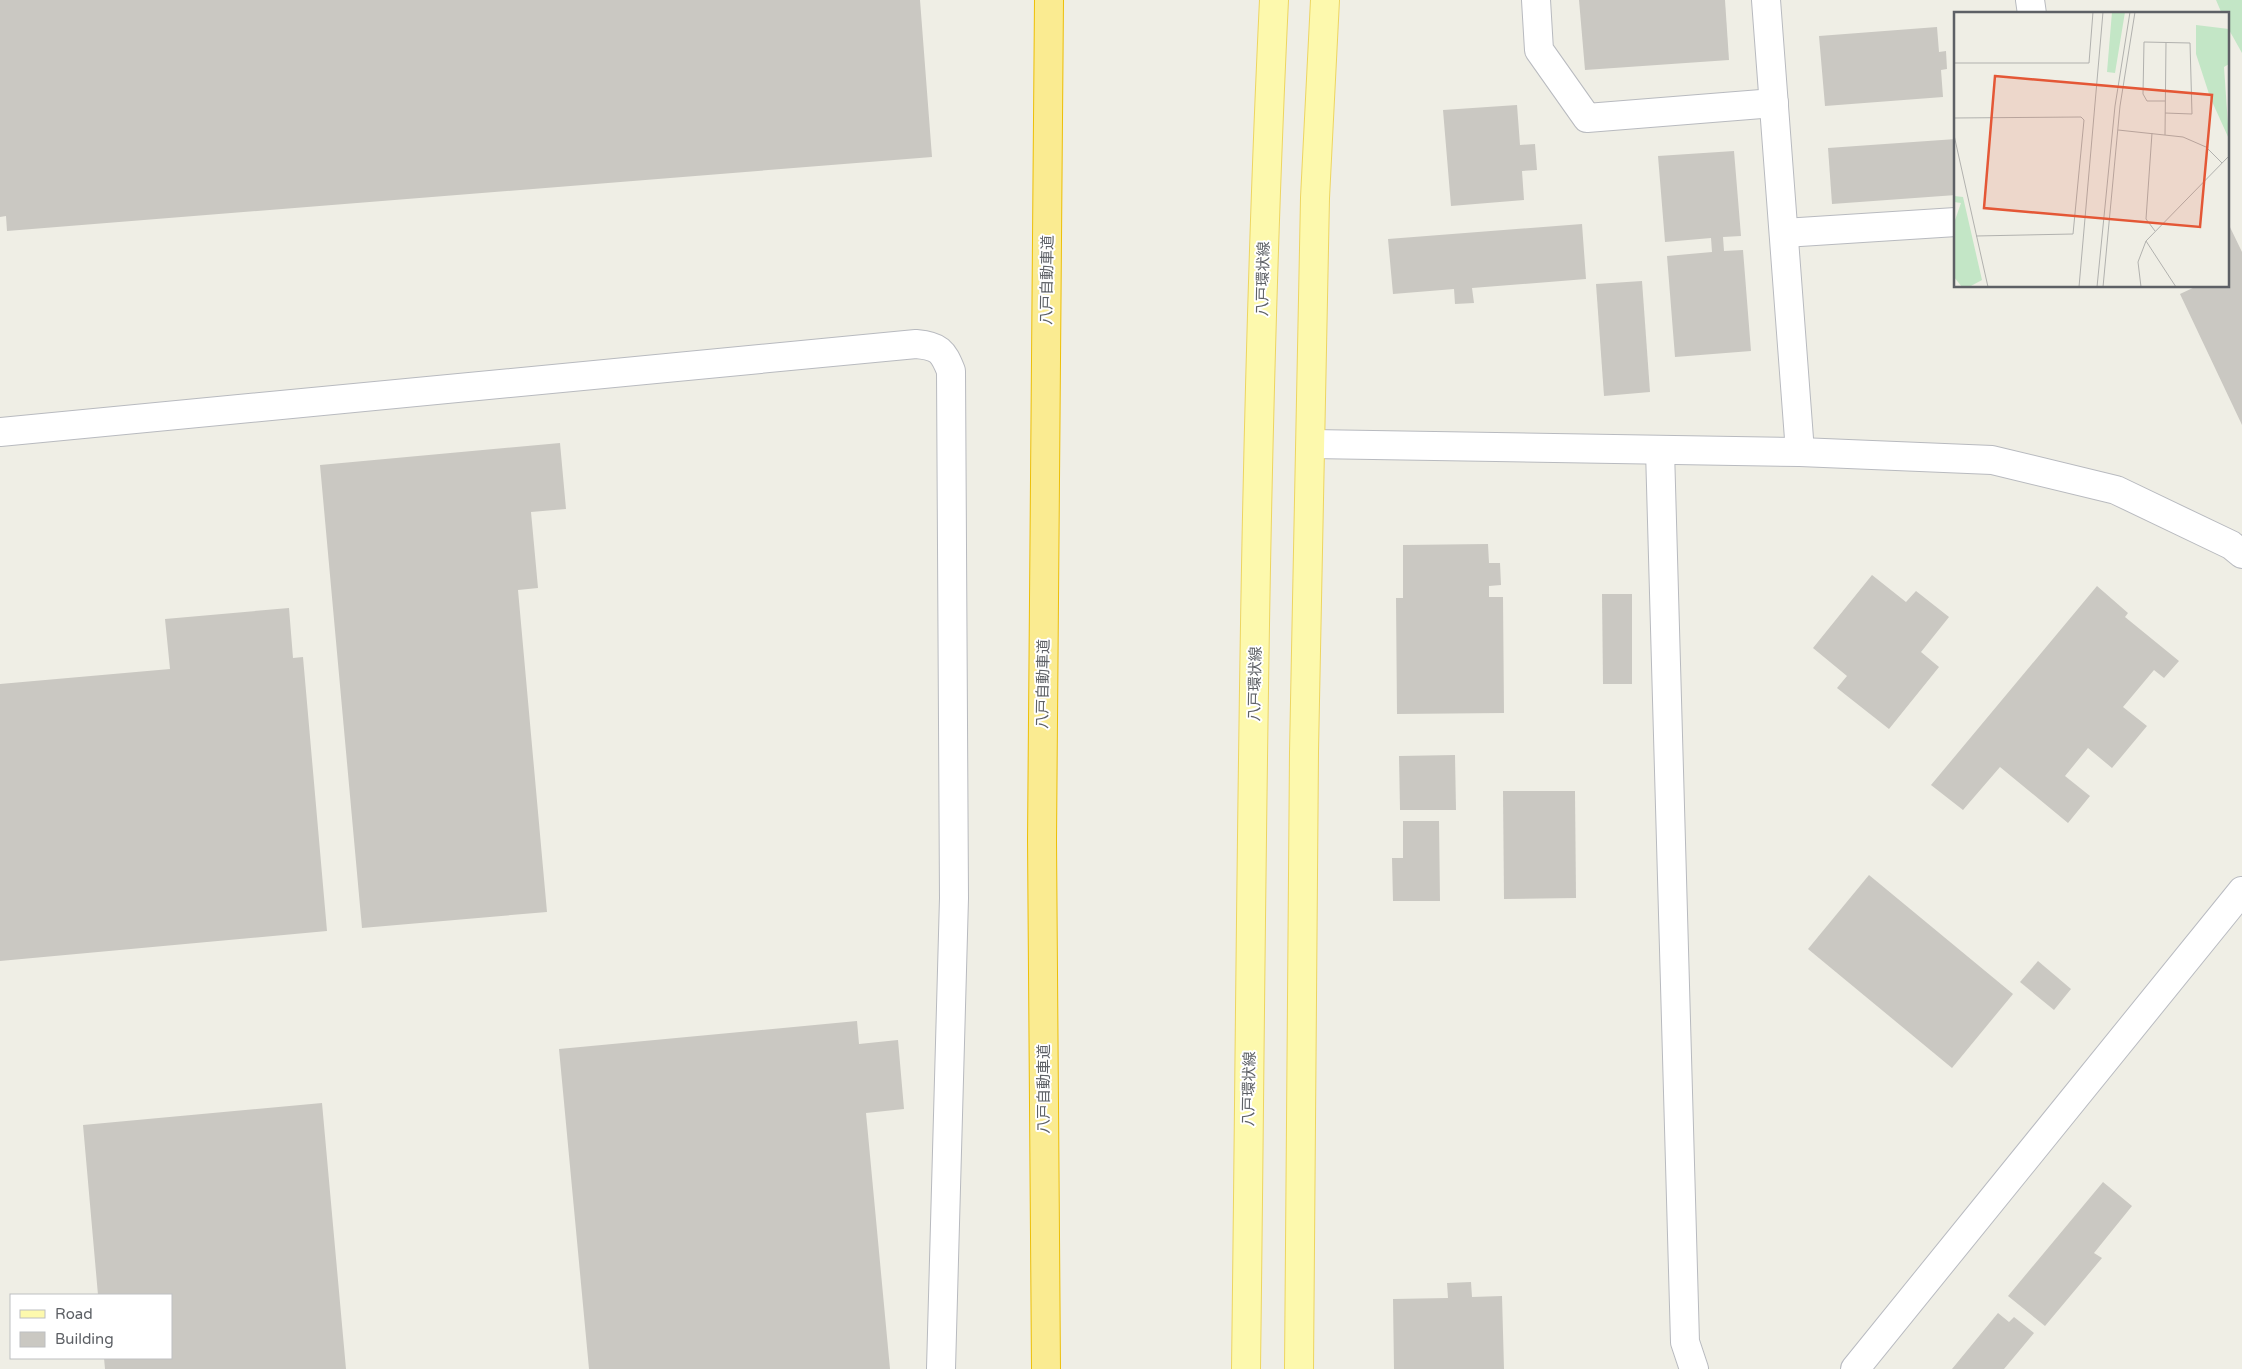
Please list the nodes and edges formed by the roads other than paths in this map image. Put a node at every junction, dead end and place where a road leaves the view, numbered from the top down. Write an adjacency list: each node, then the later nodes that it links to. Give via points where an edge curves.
1 (1049, 0): 16 (highway, 八戸自動車道, via 1042,840)
2 (1274, 0): 17 (main road, 八戸環状線, via 1264,200 1253,735)
3 (1325, 0): 10 (main road, via 1315,198)
4 (1536, 0): 6 (street, via 1539,50 1587,118)
5 (1766, 0): 6 (street)
6 (1774, 103): 8 (street)
7 (1954, 222): 8 (street)
8 (1784, 233): 12 (street)
9 (0, 432): 15 (street, via 916,344 933,346 944,355 951,371 954,898)
10 (1312, 444): 11 (street); 18 (main road, via 1304,752)
11 (1660, 450): 12 (street); 19 (street, via 1685,1342)
12 (1800, 452): 13 (street, via 1992,460 2116,490 2231,545)
13 (2242, 554)
14 (2242, 892): 20 (street)
15 (941, 1369)
16 (1046, 1369)
17 (1246, 1369)
18 (1300, 1369)
19 (1694, 1369)
20 (1855, 1369)

